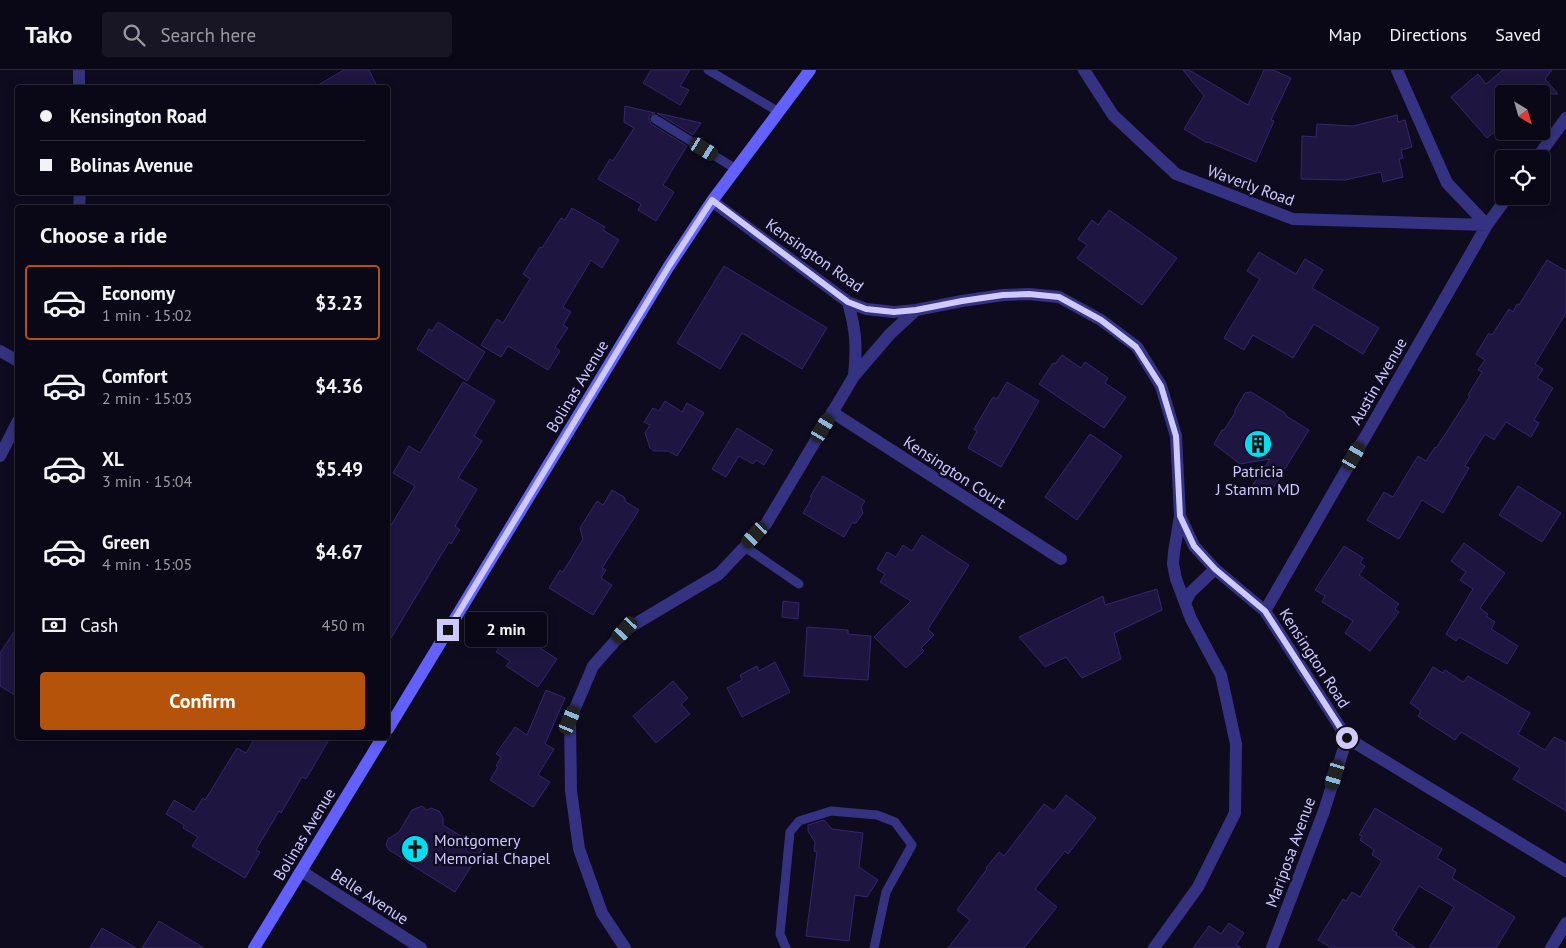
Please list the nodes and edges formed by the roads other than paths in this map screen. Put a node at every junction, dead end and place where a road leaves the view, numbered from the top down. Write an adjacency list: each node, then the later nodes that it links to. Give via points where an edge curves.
1 (79, 70): 6 (street)
2 (708, 70): 7 (lane)
3 (810, 70): 7 (street, Bolinas Avenue)
4 (1084, 70): 14 (street, Waverly Road, via 1113,114 1176,174 1185,178 1293,219)
5 (1397, 70): 14 (street, via 1447,183)
6 (79, 85)
7 (779, 112): 11 (street, Bolinas Avenue)
8 (1566, 118): 10 (street)
9 (655, 119): 11 (lane)
10 (1543, 150)
11 (736, 169): 12 (street, Bolinas Avenue)
12 (712, 200): 15 (street, Kensington Road); 30 (street, Bolinas Avenue)
13 (1501, 205): 14 (street, Austin Avenue)
14 (1487, 225): 29 (street, Austin Avenue)
15 (848, 302): 16 (street, Kensington Road, via 879,312); 19 (street, via 857,344)
16 (916, 310): 19 (street, via 890,334); 23 (street, Kensington Road, via 1003,295 1059,297 1101,320 1136,347 1161,386 1176,436)
17 (0, 351): 18 (street)
18 (15, 359)
19 (854, 376): 20 (street)
20 (832, 412): 24 (street, via 766,524); 25 (street, Kensington Court)
21 (15, 427): 22 (street)
22 (0, 456)
23 (1180, 516): 26 (street, Kensington Road, via 1194,546); 28 (street, via 1173,564)
24 (745, 546): 27 (lane); 38 (street, via 719,574 625,630 593,666 570,720 571,791 578,849 602,913)
25 (1061, 559)
26 (1215, 569): 28 (street); 29 (street, Kensington Road)
27 (799, 584)
28 (1185, 602): 41 (street, via 1221,675 1236,744 1236,813 1198,887)
29 (1265, 611): 31 (street, Kensington Road)
30 (390, 726)
31 (1347, 738): 34 (street, Kensington Road); 42 (street, Mariposa Avenue, via 1324,811)
32 (381, 740): 33 (street, Bolinas Avenue)
33 (301, 871): 36 (street, Bolinas Avenue); 37 (street, Belle Avenue)
34 (1566, 871)
35 (1566, 923): 43 (street)
36 (254, 948)
37 (421, 948)
38 (626, 948)
39 (786, 948): 40 (lane, via 780,934 790,832 799,821 831,811 877,816 895,822 912,845 886,892)
40 (874, 948)
41 (1154, 948)
42 (1272, 948)
43 (1551, 948)

